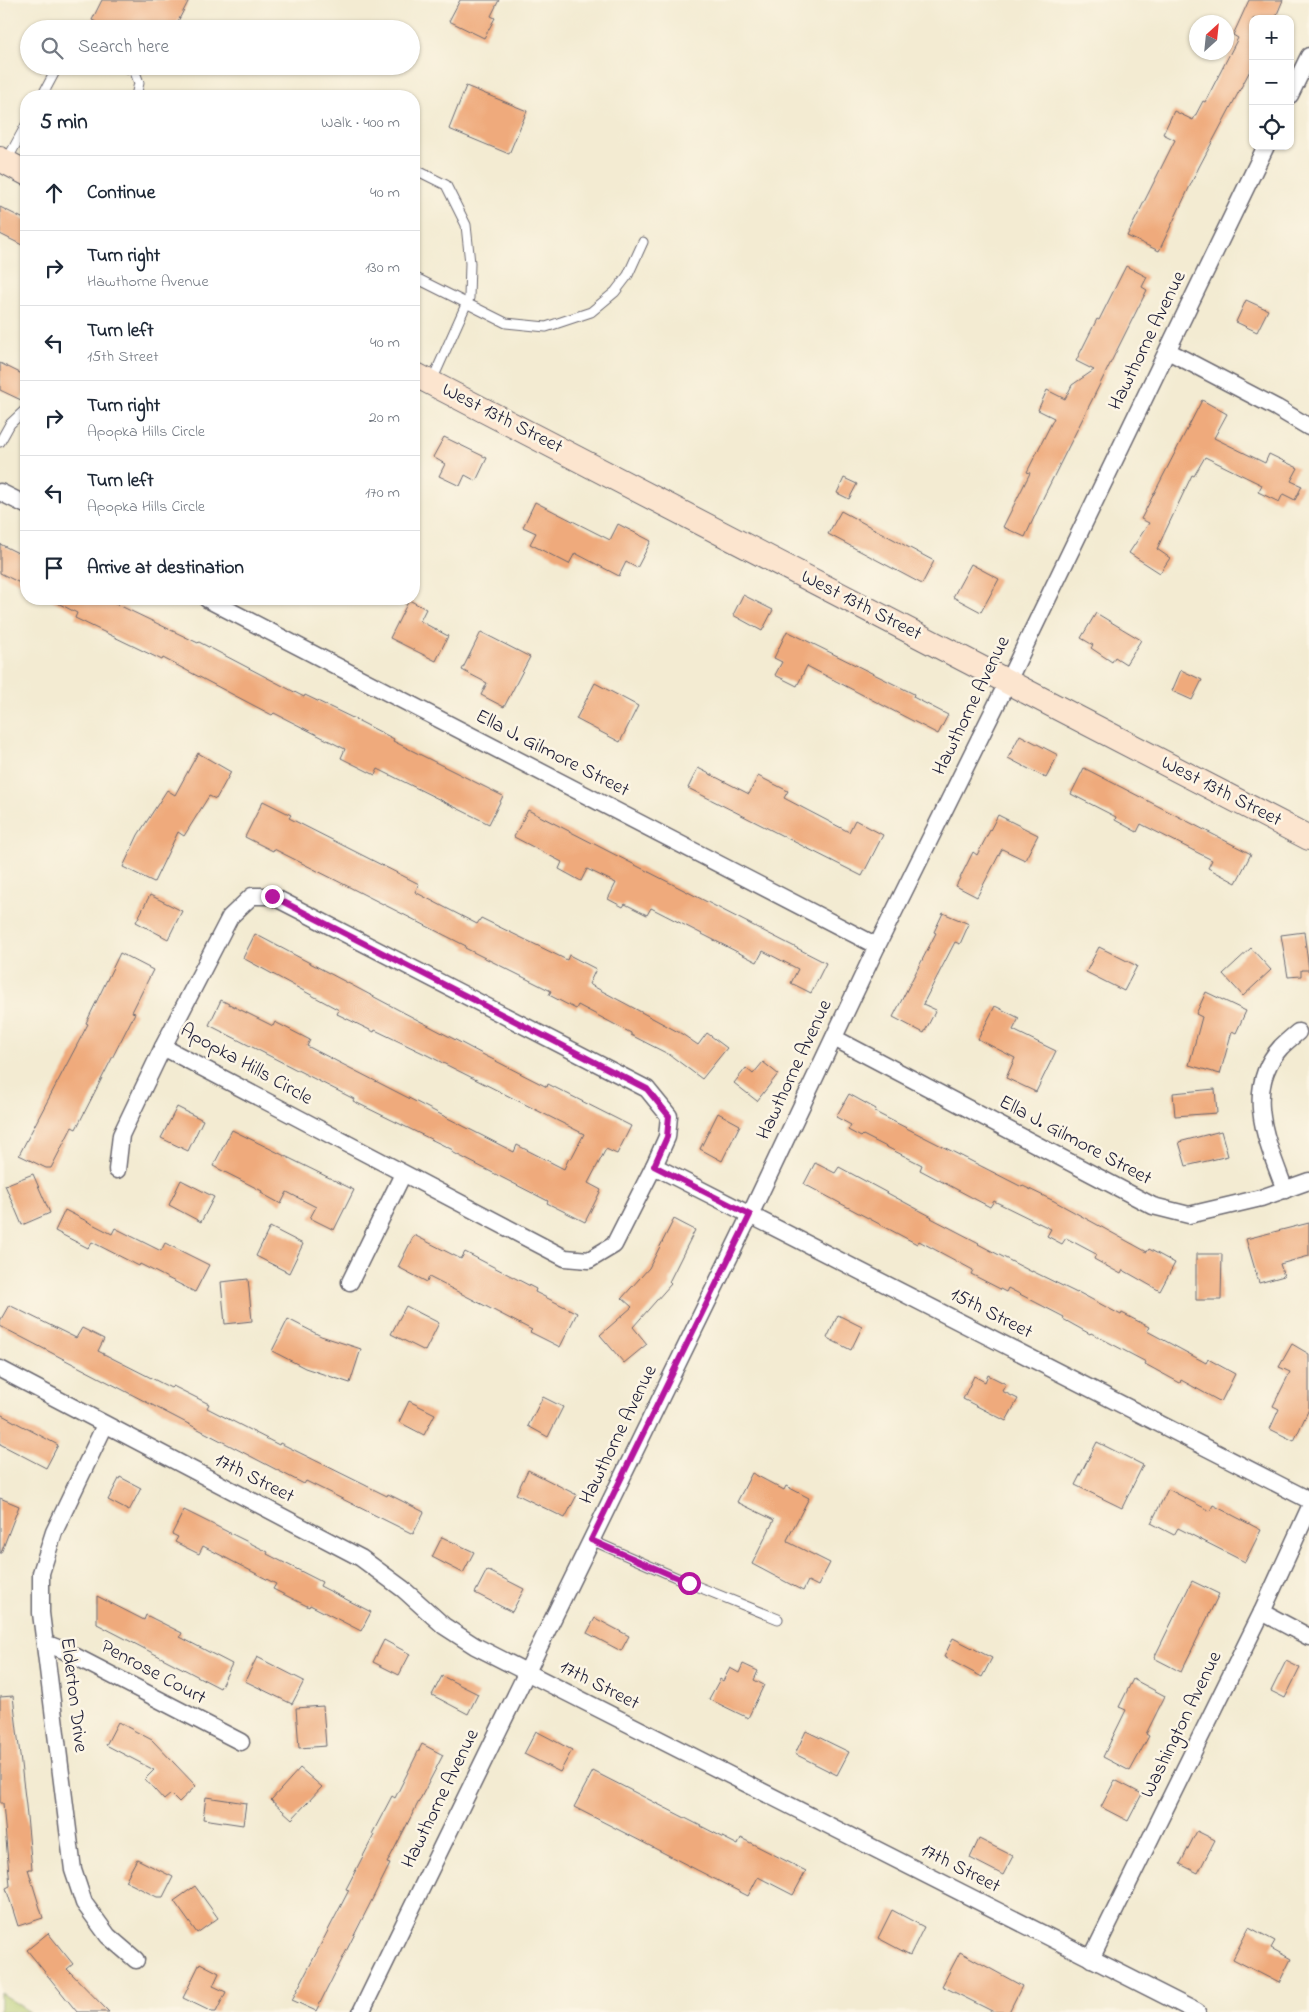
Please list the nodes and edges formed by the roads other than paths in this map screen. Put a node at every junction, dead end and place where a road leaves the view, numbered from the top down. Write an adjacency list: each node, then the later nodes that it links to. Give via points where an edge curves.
1 (1309, 56): 4 (street)
2 (53, 75): 5 (lane)
3 (136, 75): 6 (lane)
4 (1294, 87)
5 (45, 90)
6 (137, 90)
7 (20, 141): 9 (lane)
8 (1264, 150): 14 (street, Hawthorne Avenue)
9 (11, 165)
10 (420, 172): 13 (lane, via 446,184 466,225 470,262)
11 (643, 242): 13 (lane, via 628,275 615,292 591,312 546,327 506,323)
12 (420, 280): 13 (lane)
13 (466, 304): 15 (lane)
14 (1168, 351): 17 (street); 22 (street, Hawthorne Avenue)
15 (422, 378): 22 (street, West 13th Street)
16 (20, 414): 18 (lane)
17 (1309, 427)
18 (0, 442)
19 (0, 492): 20 (street)
20 (20, 502)
21 (219, 605): 24 (street, Ella J. Gilmore Street)
22 (1008, 681): 23 (street, West 13th Street); 24 (street, Hawthorne Avenue)
23 (1309, 838)
24 (877, 946): 26 (street, Hawthorne Avenue)
25 (1298, 1032): 32 (street, via 1280,1048 1269,1064 1260,1104 1262,1127)
26 (834, 1038): 32 (street, Ella J. Gilmore Street, via 1153,1206 1189,1215); 33 (street, Hawthorne Avenue)
27 (163, 1047): 28 (street, Apopka Hills Circle, via 230,917 252,896 272,896 647,1089 669,1116 667,1137); 29 (street, via 121,1135); 30 (street, Apopka Hills Circle)
28 (654, 1166): 30 (street, Apopka Hills Circle, via 614,1245 589,1260 565,1258); 33 (street, 15th Street)
29 (117, 1170)
30 (403, 1174): 34 (street)
31 (1309, 1181): 32 (street, Ella J. Gilmore Street)
32 (1285, 1190)
33 (750, 1215): 37 (street, 15th Street); 39 (street, Hawthorne Avenue)
34 (350, 1282)
35 (0, 1369): 36 (street, 17th Street)
36 (105, 1425): 43 (street, Elderton Drive, via 54,1532 41,1573); 44 (street, 17th Street, via 361,1558 403,1589 444,1626)
37 (1309, 1500)
38 (1309, 1509): 40 (street, Washington Avenue)
39 (591, 1540): 41 (lane); 44 (street, Hawthorne Avenue)
40 (1262, 1612): 42 (street); 46 (street, Washington Avenue)
41 (778, 1619)
42 (1309, 1637)
43 (45, 1643): 45 (street, Penrose Court); 47 (street, Elderton Drive, via 73,1870 84,1904 108,1936)
44 (526, 1673): 46 (street, 17th Street); 48 (street, Hawthorne Avenue)
45 (241, 1742)
46 (1091, 1959): 49 (street, 17th Street)
47 (136, 1960)
48 (361, 2012)
49 (1197, 2012)

